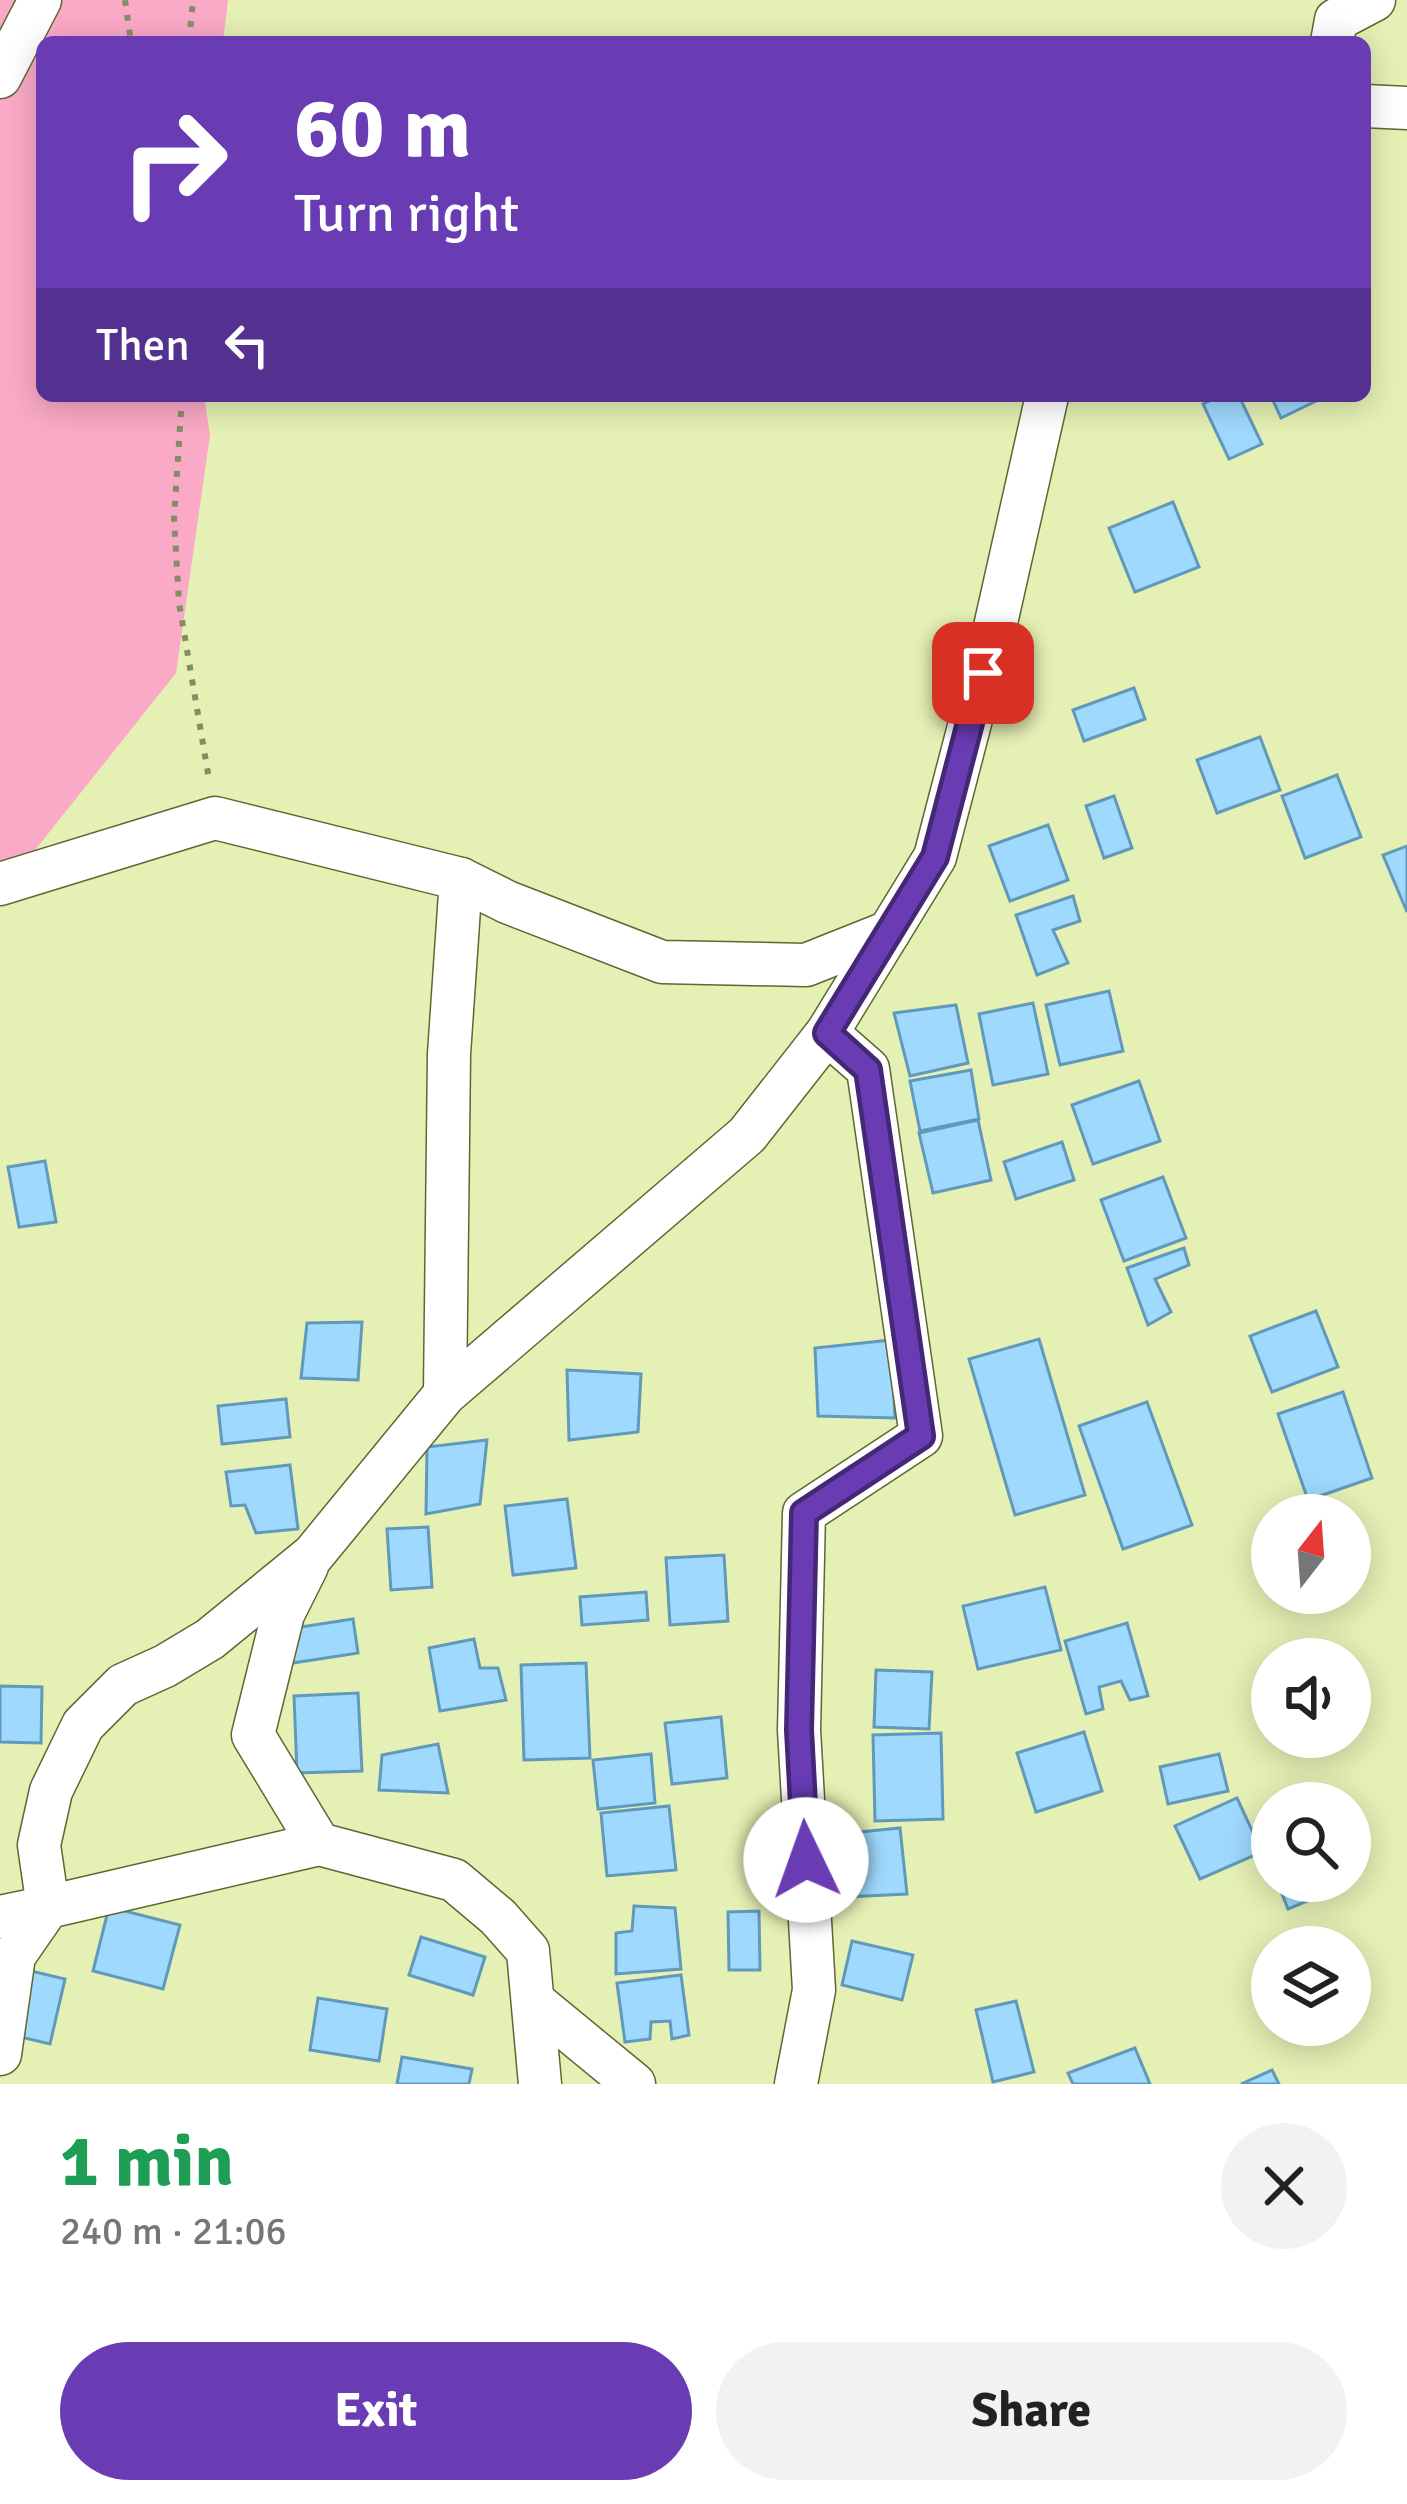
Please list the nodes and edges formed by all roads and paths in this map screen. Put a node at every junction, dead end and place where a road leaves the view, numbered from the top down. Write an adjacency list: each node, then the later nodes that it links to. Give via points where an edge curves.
1 (40, 0): 8 (street)
2 (125, 0): 5 (path)
3 (193, 0): 6 (path)
4 (1374, 0): 7 (street, via 1336,20)
5 (130, 36)
6 (190, 36)
7 (1333, 36)
8 (0, 77)
9 (1371, 106): 10 (street)
10 (1407, 108)
11 (182, 402): 13 (path, via 174,518 179,603)
12 (1046, 402): 16 (street, via 935,857)
13 (215, 818): 14 (street); 15 (street)
14 (461, 879): 16 (street, via 662,962 806,965); 18 (street, via 449,1054)
15 (0, 884)
16 (889, 932): 17 (street)
17 (827, 1033): 18 (street, via 747,1135); 27 (street, via 868,1070 921,1436 804,1513 799,1730 814,1990)
18 (445, 1394): 19 (street)
19 (313, 1555): 20 (street, via 283,1614 253,1735); 21 (street, via 210,1639 123,1685 83,1725 51,1791 39,1845)
20 (319, 1844): 21 (street); 23 (street, via 454,1880 528,1952)
21 (48, 1907): 22 (street); 24 (street, via 14,1956)
22 (0, 1917)
23 (532, 2001): 25 (street); 26 (street)
24 (0, 2054)
25 (540, 2084)
26 (634, 2084)
27 (796, 2084)

